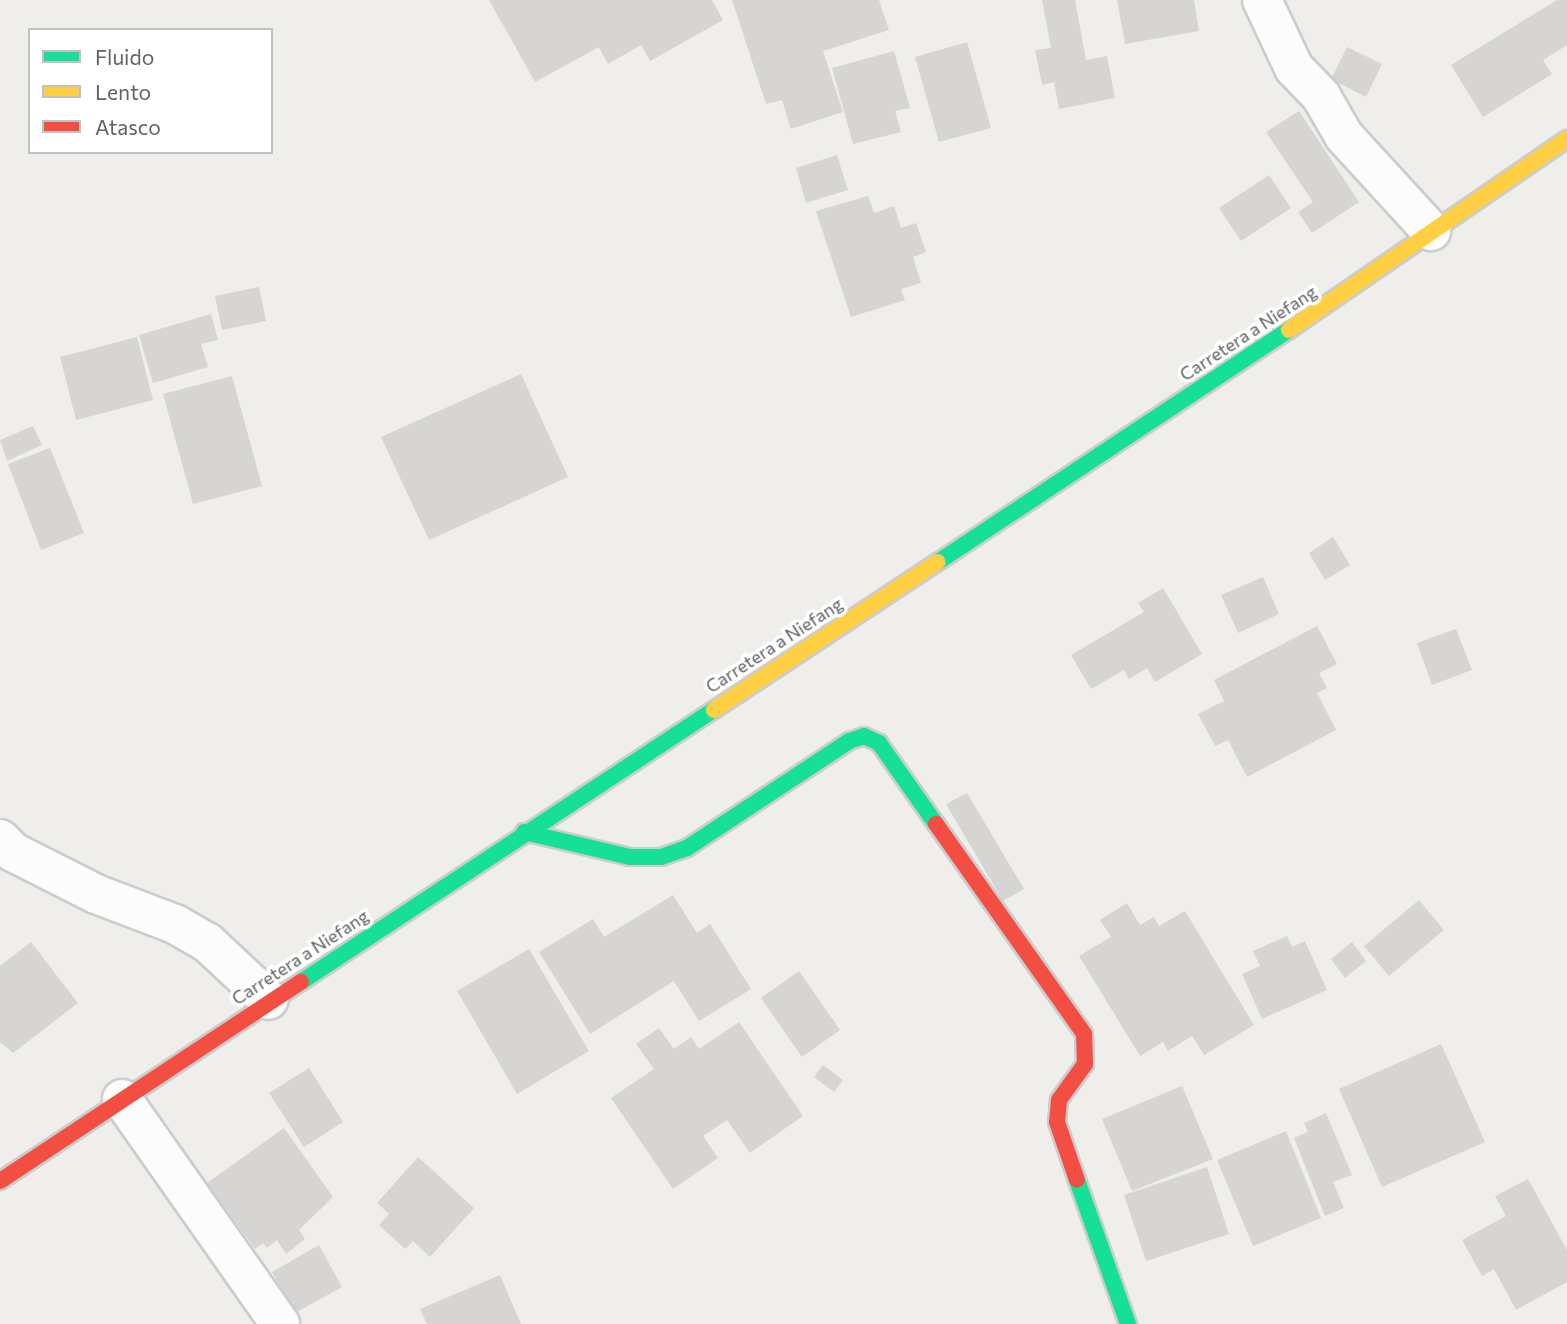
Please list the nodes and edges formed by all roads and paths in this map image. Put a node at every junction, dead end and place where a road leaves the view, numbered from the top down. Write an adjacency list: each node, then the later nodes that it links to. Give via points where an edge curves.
1 (1262, 0): 3 (street, via 1294,68 1321,96 1344,136)
2 (1567, 139): 3 (main road, Carretera a Niefang)
3 (1431, 231): 4 (main road, Carretera a Niefang, via 1321,309)
4 (524, 832): 6 (main road, Carretera a Niefang); 10 (main road, via 630,857 661,858 687,848 849,741 863,736 878,743 1084,1034 1085,1064 1059,1100 1057,1122)
5 (0, 839): 6 (street, via 13,852 96,894 174,924 208,943)
6 (269, 1000): 7 (main road, Carretera a Niefang)
7 (122, 1099): 8 (main road, Carretera a Niefang); 9 (street)
8 (0, 1181)
9 (280, 1324)
10 (1128, 1324)

